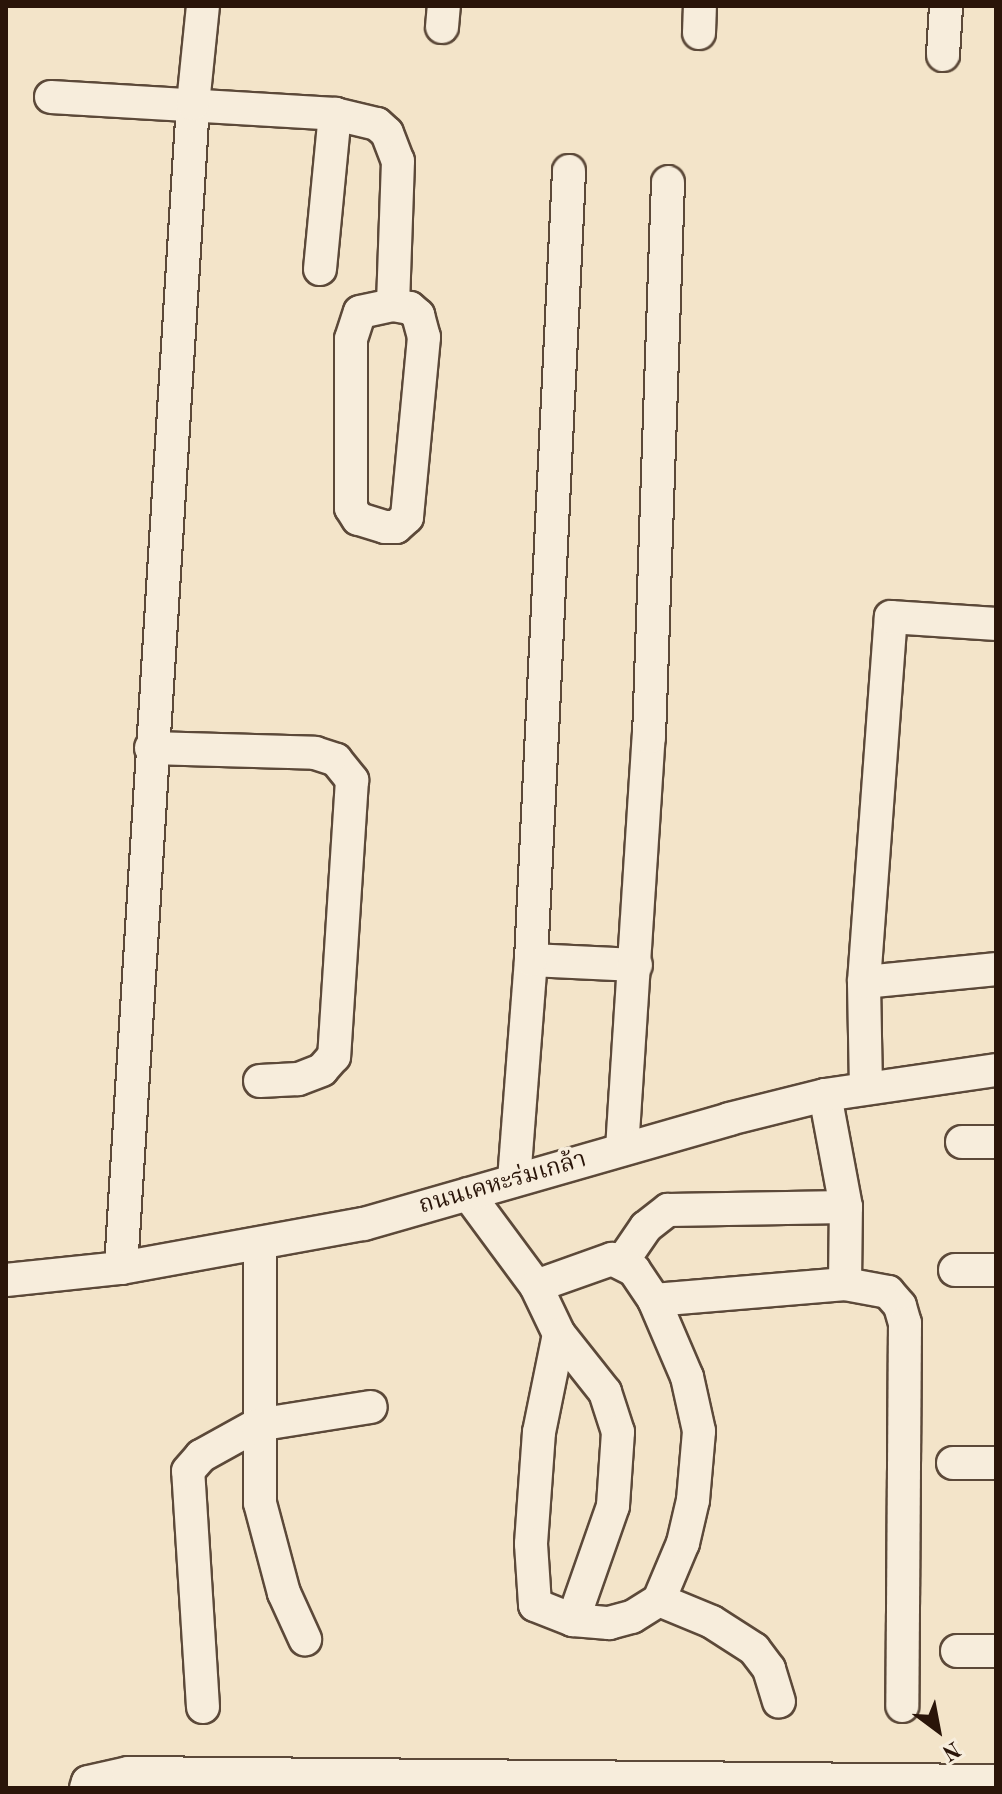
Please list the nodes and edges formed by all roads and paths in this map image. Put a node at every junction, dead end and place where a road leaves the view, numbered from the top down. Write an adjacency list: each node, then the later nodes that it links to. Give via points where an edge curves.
1 (203, 6): 5 (street)
2 (946, 6): 3 (street)
3 (943, 55)
4 (51, 97): 5 (street)
5 (193, 104): 6 (street); 12 (street)
6 (335, 114): 9 (street); 10 (street, via 377,124 395,144)
7 (569, 171): 13 (street)
8 (668, 182): 14 (street)
9 (320, 269)
10 (393, 305): 10 (street, via 360,312 351,339 351,508 358,519 385,527 396,527 407,517 424,337 418,315)
11 (996, 624): 16 (street, via 891,617)
12 (151, 748): 18 (street, via 315,753 336,760 352,780 334,1056 322,1070 298,1079); 29 (street)
13 (531, 960): 14 (street); 24 (street)
14 (636, 965): 23 (street)
15 (996, 969): 16 (street)
16 (864, 982): 19 (street)
17 (996, 1070): 19 (street, ถนนเคหะร่มเกล้า)
18 (260, 1081)
19 (866, 1088): 20 (street, ถนนเคหะร่มเกล้า)
20 (825, 1095): 23 (street, ถนนเคหะร่มเกล้า); 26 (street)
21 (962, 1142): 22 (street)
22 (996, 1142)
23 (622, 1149): 24 (street, ถนนเคหะร่มเกล้า)
24 (514, 1180): 25 (street, ถนนเคหะร่มเกล้า)
25 (468, 1194): 27 (street, ถนนเคหะร่มเกล้า); 34 (street)
26 (846, 1207): 28 (street, via 668,1210 646,1227); 33 (street)
27 (260, 1246): 29 (street, ถนนเคหะร่มเกล้า); 38 (street)
28 (622, 1262): 34 (street, via 600,1262); 35 (street)
29 (121, 1268): 32 (street, ถนนเคหะร่มเกล้า)
30 (955, 1270): 31 (street)
31 (996, 1270)
32 (6, 1280)
33 (845, 1284): 35 (street); 47 (street, via 888,1292 905,1323)
34 (536, 1286): 36 (street)
35 (654, 1300): 41 (street, via 687,1377 699,1431 687,1529)
36 (559, 1334): 42 (street, via 605,1392 618,1432 613,1506); 42 (street, via 539,1432 531,1544 535,1605)
37 (371, 1407): 38 (street)
38 (257, 1425): 43 (street, via 260,1503 268,1547); 48 (street, via 201,1456 188,1471)
39 (953, 1463): 40 (street)
40 (996, 1463)
41 (659, 1600): 42 (street, via 632,1617 609,1623); 46 (street, via 712,1622 754,1649 769,1669)
42 (573, 1620)
43 (305, 1639)
44 (957, 1651): 45 (street)
45 (996, 1651)
46 (779, 1702)
47 (902, 1706)
48 (203, 1707)
49 (594, 1783): 50 (street); 51 (street, via 128,1773)
50 (992, 1783)
51 (87, 1785)

